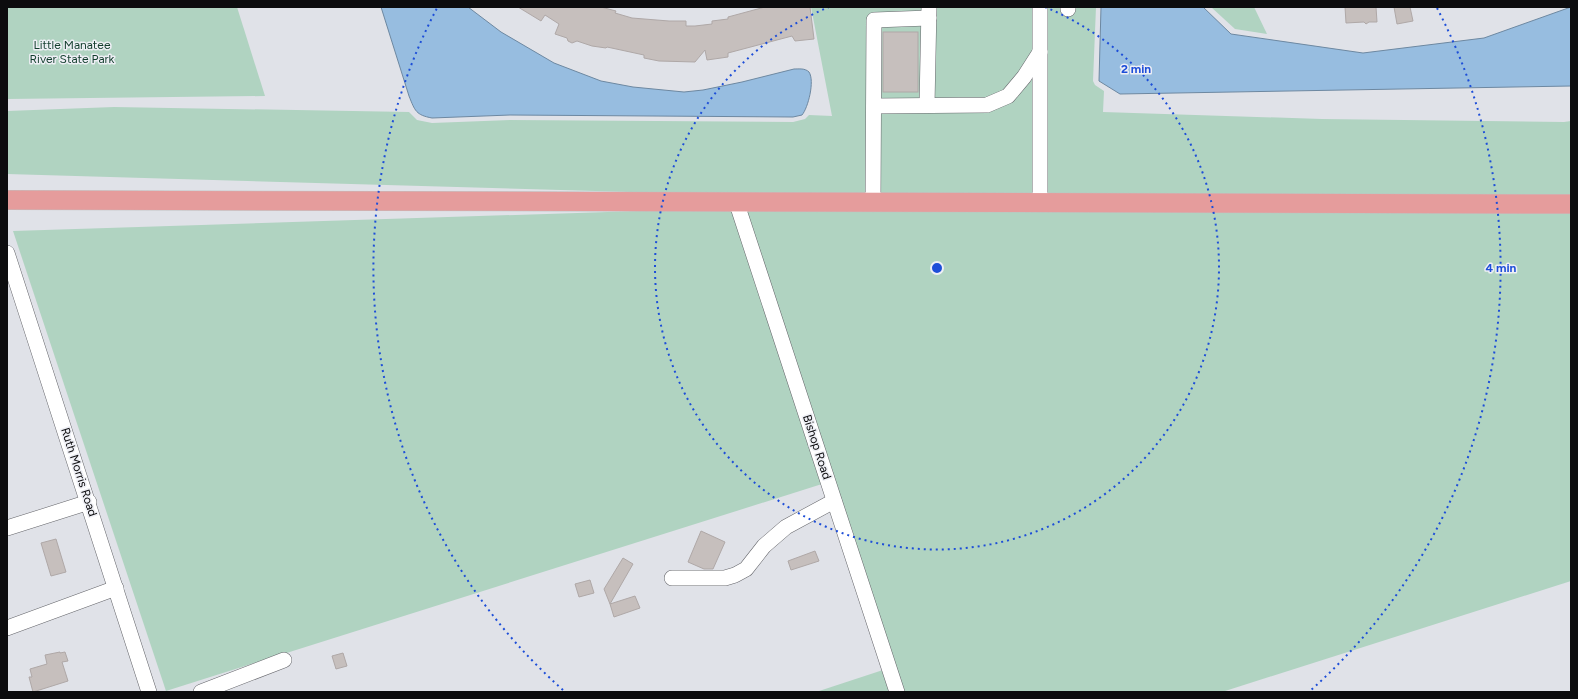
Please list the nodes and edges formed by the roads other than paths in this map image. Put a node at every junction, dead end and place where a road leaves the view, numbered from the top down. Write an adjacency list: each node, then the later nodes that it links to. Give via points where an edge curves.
1 (1040, 7): 3 (street)
2 (929, 13): 4 (street); 5 (street, via 874,20)
3 (1040, 51): 4 (street, via 1024,77 1008,96 987,105); 9 (street)
4 (927, 105): 5 (street)
5 (874, 106): 8 (street)
6 (7, 200): 7 (main road)
7 (736, 201): 8 (main road); 12 (street, Bishop Road)
8 (873, 202): 9 (main road)
9 (1040, 202): 10 (main road)
10 (1571, 204)
11 (7, 254): 13 (street, Ruth Morris Road)
12 (834, 501): 15 (street, via 786,527 764,546 746,569 725,578); 21 (street, Bishop Road)
13 (89, 502): 14 (street); 16 (street, Ruth Morris Road)
14 (7, 528)
15 (672, 578)
16 (116, 588): 17 (street); 19 (street, Ruth Morris Road)
17 (7, 628)
18 (284, 660): 20 (street)
19 (149, 692)
20 (201, 692)
21 (897, 692)

